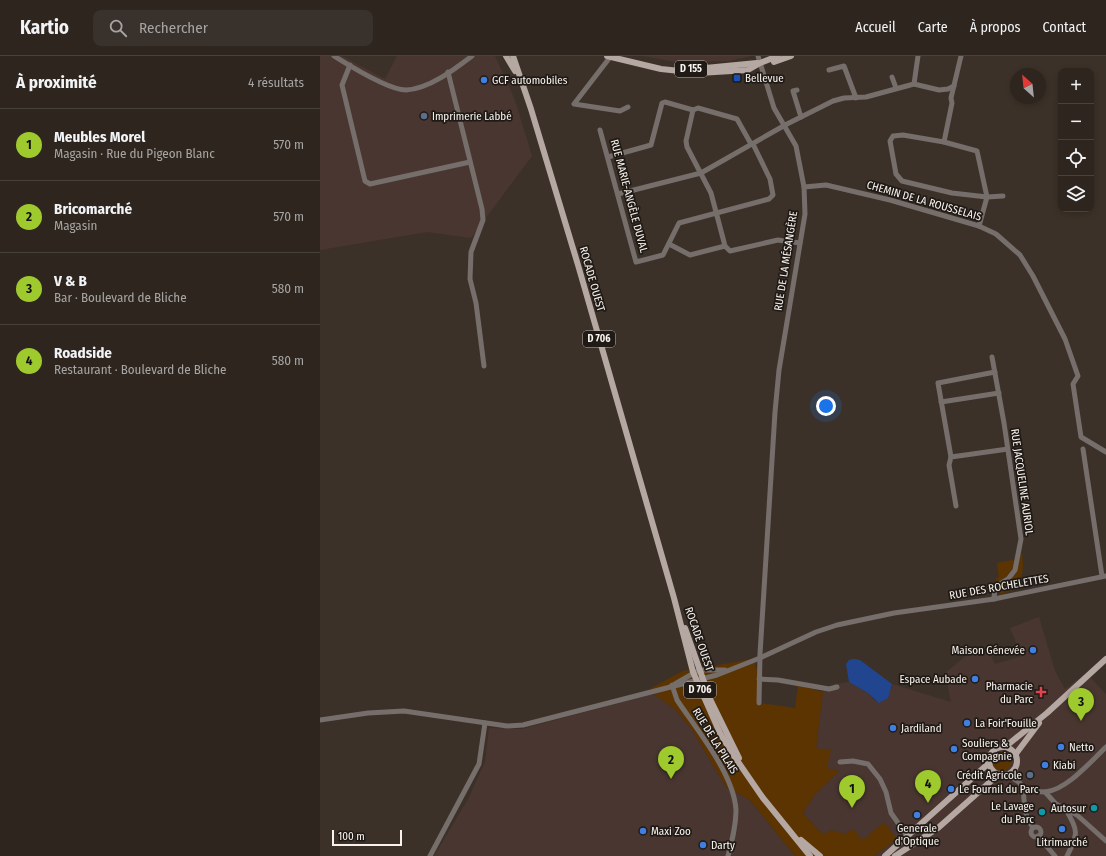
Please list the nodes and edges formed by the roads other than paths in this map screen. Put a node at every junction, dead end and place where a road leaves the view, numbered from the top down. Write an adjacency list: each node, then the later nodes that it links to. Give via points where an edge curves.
1 (334, 56): 13 (street)
2 (472, 56): 15 (street)
3 (506, 56): 17 (main road, ROCADE OUEST / D 706)
4 (513, 56): 17 (main road, ROCADE OUEST / D 706)
5 (610, 56): 12 (main road, D 155, via 684,73 736,72 748,70); 23 (street, via 574,104 620,111)
6 (623, 56): 12 (main road, D 155, via 683,69)
7 (758, 56): 12 (street, RUE DE LA MÉSANGÈRE)
8 (778, 56): 12 (main road, D 155)
9 (791, 56): 12 (main road, D 155, via 775,62)
10 (918, 56): 18 (street)
11 (961, 56): 19 (street)
12 (760, 63): 26 (street, RUE DE LA MÉSANGÈRE, via 774,108)
13 (350, 65): 15 (street, via 393,87 406,90 424,86); 31 (street, via 342,85 365,181 370,184)
14 (829, 70): 22 (street, via 844,66)
15 (448, 72): 31 (street)
16 (892, 77): 20 (street)
17 (521, 81): 53 (main road, ROCADE OUEST / D 706, via 576,258)
18 (914, 84): 19 (street, via 939,90 948,90); 20 (street)
19 (954, 86): 28 (street)
20 (896, 88): 22 (street)
21 (797, 90): 25 (street, via 793,91)
22 (856, 98): 25 (street, via 833,101)
23 (628, 107)
24 (693, 110): 29 (street, via 698,108 737,119); 30 (street, via 662,103 651,145); 32 (street, via 686,143)
25 (801, 117): 26 (street)
26 (785, 125): 29 (street); 33 (street, RUE DE LA MÉSANGÈRE, via 796,146)
27 (600, 130): 30 (street, RUE MARIE-ANGÈLE DUVAL)
28 (944, 142): 36 (street, via 977,151); 36 (street, via 903,135 893,136 890,141 896,174 902,181 952,193)
29 (752, 144): 32 (street); 37 (street, RUE MARIE-ANGÈLE DUVAL, via 770,179 774,195 769,199)
30 (608, 157): 34 (street, RUE MARIE-ANGÈLE DUVAL)
31 (470, 162): 43 (street, via 483,220 471,252 470,280)
32 (701, 173): 34 (street); 37 (street)
33 (804, 187): 38 (street, CHEMIN DE LA ROUSSELAIS, via 826,185 890,200); 39 (street, RUE DE LA MÉSANGÈRE)
34 (618, 194): 40 (street, RUE MARIE-ANGÈLE DUVAL, via 636,262 663,255)
35 (1003, 196): 36 (street)
36 (987, 197): 38 (street)
37 (717, 212): 40 (street, RUE MARIE-ANGÈLE DUVAL, via 678,223); 41 (street)
38 (979, 226): 49 (street, CHEMIN DE LA ROUSSELAIS, via 996,234 1020,255 1033,276 1072,354 1078,376 1073,384 1081,436)
39 (800, 243): 41 (street, via 778,240 730,251); 55 (street, RUE DE LA MÉSANGÈRE, via 780,370 772,446)
40 (668, 244): 41 (street, via 690,255)
41 (725, 246)
42 (992, 357): 44 (street, RUE JACQUELINE AURIOL)
43 (484, 366)
44 (995, 372): 45 (street, RUE JACQUELINE AURIOL); 46 (street, via 938,382)
45 (998, 393): 46 (street); 47 (street, RUE JACQUELINE AURIOL)
46 (942, 402): 50 (street)
47 (1008, 449): 50 (street); 54 (street, RUE JACQUELINE AURIOL, via 1021,539 1015,570 1008,579 995,587)
48 (1082, 449): 52 (street)
49 (1106, 452)
50 (951, 457): 51 (street)
51 (956, 506)
52 (1104, 576): 54 (street, RUE DES ROCHELETTES)
53 (674, 598): 58 (main road, ROCADE OUEST / D 706); 59 (main road, ROCADE OUEST / D 706)
54 (994, 599): 55 (street, RUE DES ROCHELETTES, via 894,613 837,625)
55 (760, 658): 57 (street, RUE DES ROCHELETTES); 60 (street, RUE DE LA MÉSANGÈRE)
56 (1106, 659): 65 (main road)
57 (732, 669): 58 (street); 61 (street, RUE DES ROCHELETTES)
58 (699, 670): 59 (street); 61 (main road, ROCADE OUEST / D 706)
59 (692, 673): 61 (main road, ROCADE OUEST / D 706); 62 (street)
60 (759, 679): 63 (street); 64 (street, RUE DE LA MÉSANGÈRE)
61 (697, 680): 62 (street, RUE DES ROCHELETTES); 80 (main road, ROCADE OUEST / D 706, via 720,733 764,798)
62 (672, 686): 67 (street, RUE DES ROCHELETTES, via 523,725); 84 (street, RUE DE LA PILAIS, via 677,700 728,778 733,793 735,827)
63 (837, 688)
64 (759, 703)
65 (1047, 713): 68 (main road); 70 (main road)
66 (320, 720): 67 (street, RUE DES ROCHELETTES, via 404,711)
67 (485, 723): 83 (street, via 479,764)
68 (1005, 747): 70 (main road); 72 (main road, via 992,752)
69 (1106, 747): 78 (street, via 1066,783)
70 (1015, 755): 73 (main road)
71 (840, 762): 81 (street, via 868,764 880,779 892,813)
72 (989, 763): 74 (main road, via 992,770); 81 (main road)
73 (1014, 769): 75 (main road); 76 (street)
74 (999, 774): 75 (main road); 88 (main road, via 938,828)
75 (1006, 774): 76 (street)
76 (1019, 782): 77 (street)
77 (1023, 788): 78 (street); 89 (street, via 1024,811 1033,828 1032,835 1038,836)
78 (1045, 792): 79 (street, via 1056,804)
79 (1065, 809): 82 (street, via 1077,815); 90 (street, via 1077,831)
80 (791, 831): 85 (main road, ROCADE OUEST / D 706); 86 (main road, ROCADE OUEST / D 706)
81 (908, 837): 87 (main road)
82 (1106, 841)
83 (430, 856)
84 (728, 856)
85 (810, 856)
86 (820, 856)
87 (885, 856)
88 (895, 856)
89 (1055, 856)
90 (1067, 856)

